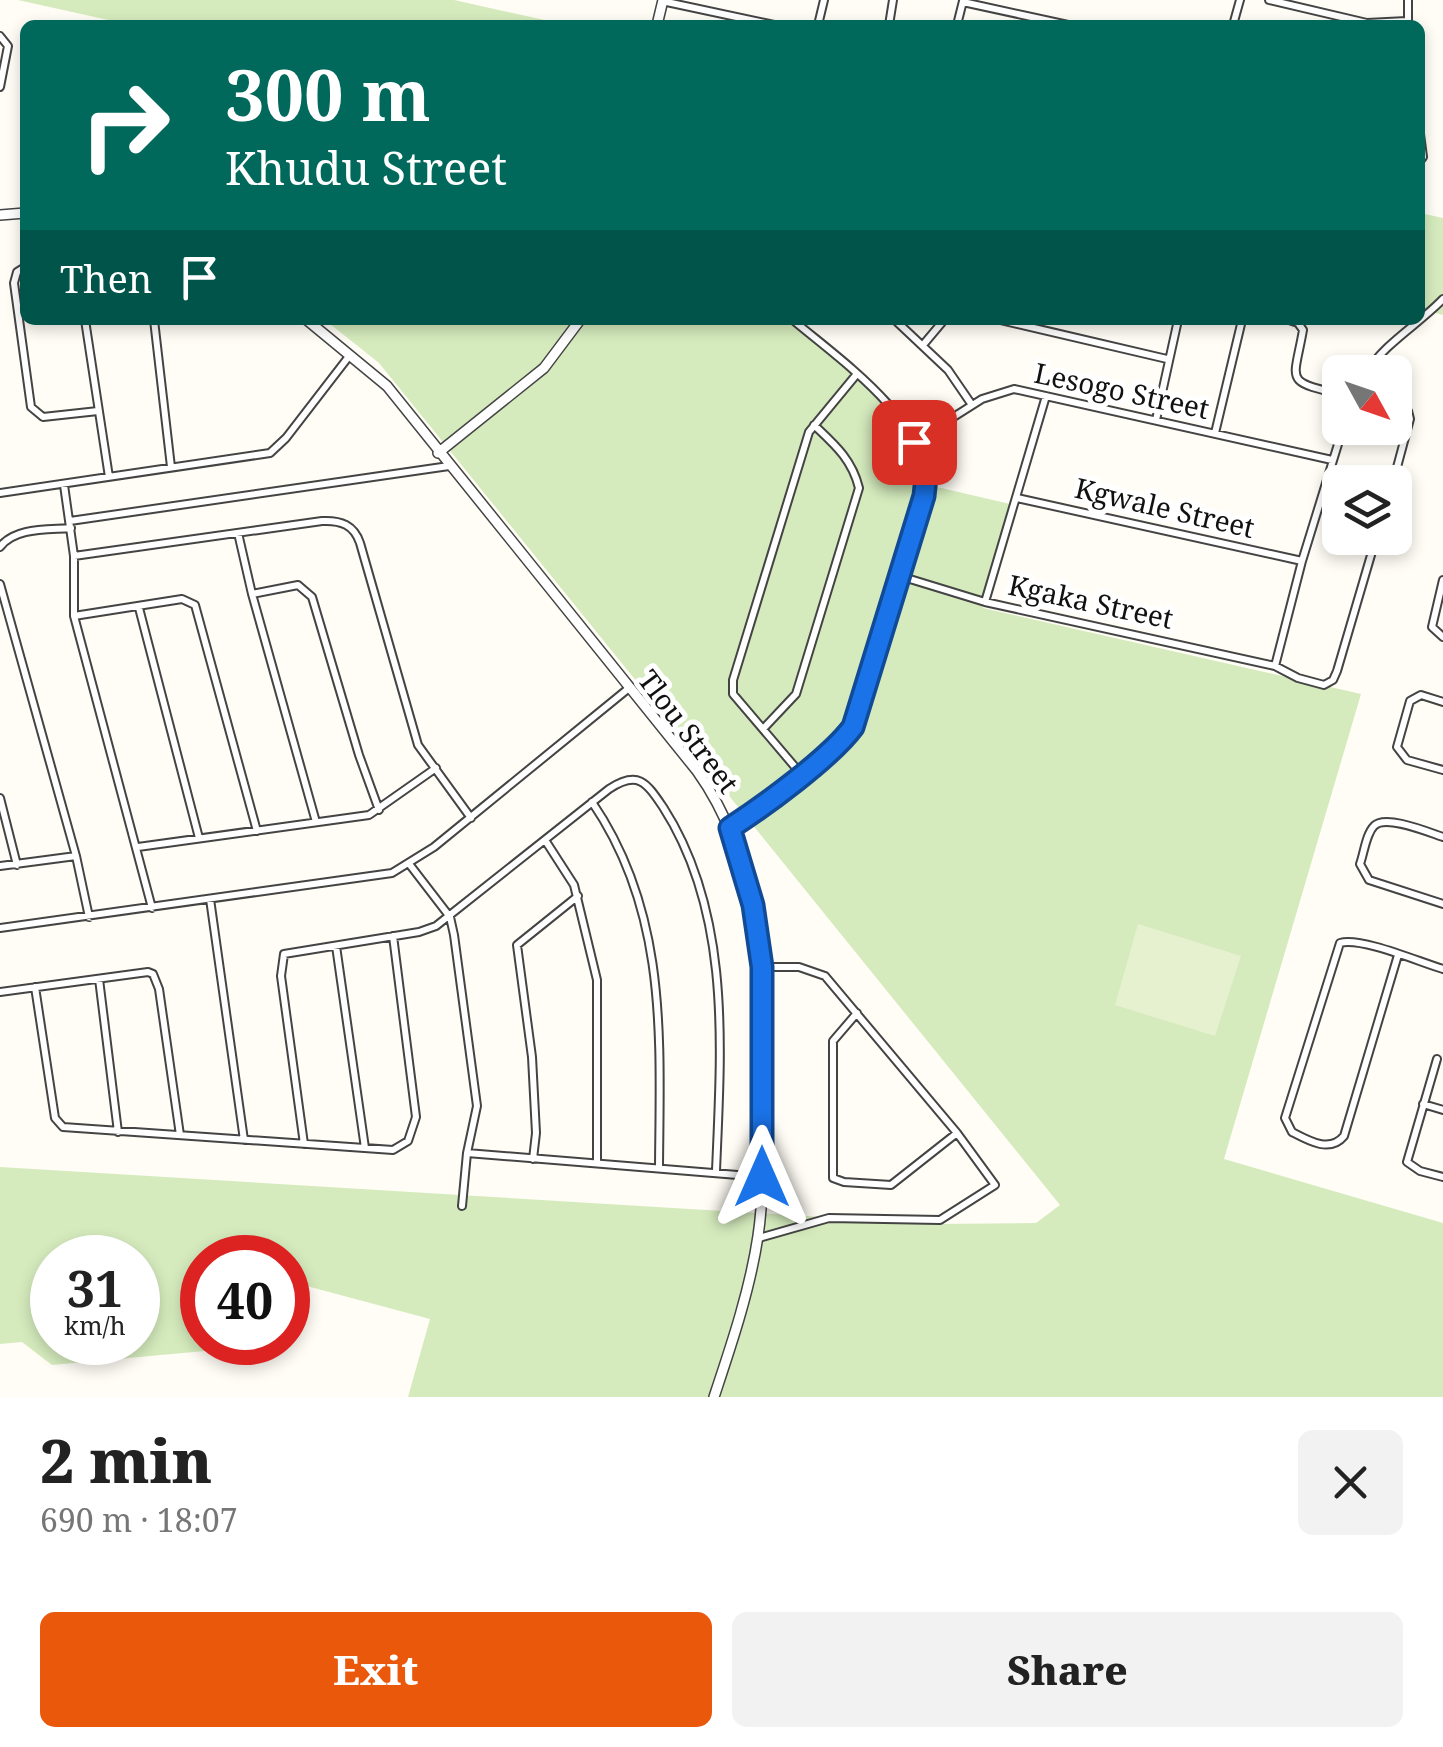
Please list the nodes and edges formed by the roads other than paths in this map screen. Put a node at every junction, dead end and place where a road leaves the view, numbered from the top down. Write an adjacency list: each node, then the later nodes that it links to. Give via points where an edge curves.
1 (663, 0): 4 (street)
2 (1269, 0): 6 (street)
3 (963, 1): 5 (street)
4 (752, 20)
5 (1046, 20)
6 (1354, 20)
7 (3, 38): 8 (street, via 8,52)
8 (0, 87)
9 (20, 270): 30 (street, via 14,283 31,407 43,417)
10 (87, 325): 30 (street)
11 (155, 325): 39 (street)
12 (313, 325): 23 (street, Tlou Street)
13 (576, 325): 36 (street, via 544,368)
14 (800, 325): 26 (street)
15 (901, 325): 22 (street)
16 (940, 325): 22 (street)
17 (1022, 325): 25 (street)
18 (1177, 325): 25 (street)
19 (1241, 325): 33 (street)
20 (1300, 325): 27 (street, via 1296,379)
21 (1413, 325): 24 (street)
22 (923, 345): 29 (street)
23 (350, 354): 36 (street, Tlou Street, via 388,386); 39 (street, via 270,453)
24 (1380, 355)
25 (1168, 359): 31 (street)
26 (856, 374): 32 (street); 34 (street, via 896,413)
27 (1322, 390)
28 (1046, 396): 29 (street, Lesogo Street, via 1005,390); 31 (street, Lesogo Street); 43 (street)
29 (972, 405): 34 (street, Lesogo Street)
30 (98, 411): 40 (street)
31 (1156, 420): 33 (street, Lesogo Street)
32 (814, 425): 61 (street, via 733,680 733,694); 61 (street, via 842,451 858,488 796,694)
33 (1215, 433): 37 (street, Lesogo Street)
34 (914, 442): 50 (street, via 926,482)
35 (1338, 445): 37 (street)
36 (438, 454): 38 (street, Tlou Street)
37 (1332, 460): 49 (street)
38 (449, 466): 44 (street); 59 (street, Tlou Street)
39 (171, 467): 40 (street)
40 (110, 477): 41 (street)
41 (64, 485): 42 (street); 44 (street)
42 (0, 492)
43 (1017, 498): 49 (street, Kgwale Street); 54 (street)
44 (70, 524): 46 (street, via 19,533); 48 (street)
45 (238, 533): 48 (street); 53 (street); 62 (street, via 334,520 357,534 410,726)
46 (0, 547)
47 (1371, 555): 58 (street, Kgaka Street, via 1333,680 1320,685)
48 (74, 556): 56 (street)
49 (1302, 562): 58 (street)
50 (900, 576): 54 (street, Kgaka Street); 64 (street, via 853,727)
51 (1443, 580): 57 (street, via 1432,620)
52 (0, 584): 76 (street)
53 (252, 594): 67 (street, via 293,585 312,598); 69 (street)
54 (986, 602): 58 (street, Kgaka Street)
55 (139, 608): 56 (street); 71 (street, via 182,599 200,613); 73 (street)
56 (74, 616): 75 (street)
57 (1443, 638)
58 (1275, 666)
59 (629, 688): 68 (street); 70 (street, Tlou Street, via 707,785)
60 (1443, 702): 63 (street, via 1421,696 1410,701 1397,747 1407,760)
61 (762, 729): 64 (street)
62 (436, 768): 67 (street); 68 (street)
63 (1443, 770)
64 (801, 774): 70 (street)
65 (0, 798): 77 (street)
66 (592, 802): 74 (street); 108 (street, via 628,864 651,942 660,1024); 109 (street, via 619,782 642,781 690,853 720,1014)
67 (379, 810): 69 (street)
68 (471, 818): 78 (street)
69 (316, 822): 71 (street)
70 (730, 828): 90 (street, Tlou Street, via 753,905)
71 (257, 831): 73 (street)
72 (1443, 837): 82 (street, via 1378,822 1360,864 1369,880)
73 (199, 838): 75 (street)
74 (545, 840): 80 (street); 85 (street)
75 (138, 847): 83 (street)
76 (76, 856): 77 (street); 84 (street)
77 (18, 865): 79 (street)
78 (410, 865): 81 (street, via 357,880); 85 (street)
79 (0, 866)
80 (578, 896): 106 (street, via 517,945 532,1057); 107 (street, via 599,994)
81 (210, 899): 83 (street); 102 (street)
82 (1443, 904)
83 (152, 908): 84 (street)
84 (89, 917): 86 (street)
85 (450, 917): 87 (street); 105 (street, via 476,1106)
86 (0, 928)
87 (393, 936): 88 (street); 104 (street, via 416,1117 401,1148)
88 (336, 946): 103 (street, via 286,952 280,967); 104 (street)
89 (1398, 955): 89 (street, via 1348,941 1338,946 1285,1118 1292,1132 1328,1145 1344,1136); 91 (street)
90 (762, 967): 95 (street, via 799,967 825,976); 110 (street, Tlou Street)
91 (1443, 969)
92 (99, 978): 93 (street); 99 (street); 101 (street, via 148,972 156,978)
93 (35, 987): 94 (street); 99 (street, via 55,1118 67,1129)
94 (0, 992)
95 (857, 1013): 100 (street); 100 (street, via 833,1041 833,1178 891,1185)
96 (1437, 1059): 97 (street)
97 (1424, 1104): 98 (street); 111 (street, via 1407,1162)
98 (1443, 1110)
99 (118, 1132): 101 (street)
100 (957, 1134): 113 (street, via 995,1186 957,1211 932,1221 828,1218)
101 (180, 1135): 102 (street)
102 (244, 1140): 103 (street)
103 (304, 1144): 104 (street)
104 (365, 1148)
105 (467, 1154): 106 (street); 112 (street)
106 (534, 1159): 107 (street)
107 (597, 1163): 108 (street)
108 (660, 1167): 109 (street)
109 (716, 1172): 110 (street)
110 (762, 1177): 113 (street, Tlou Street)
111 (1443, 1177)
112 (462, 1206)
113 (758, 1238): 114 (street, Tlou Street)
114 (714, 1397)

